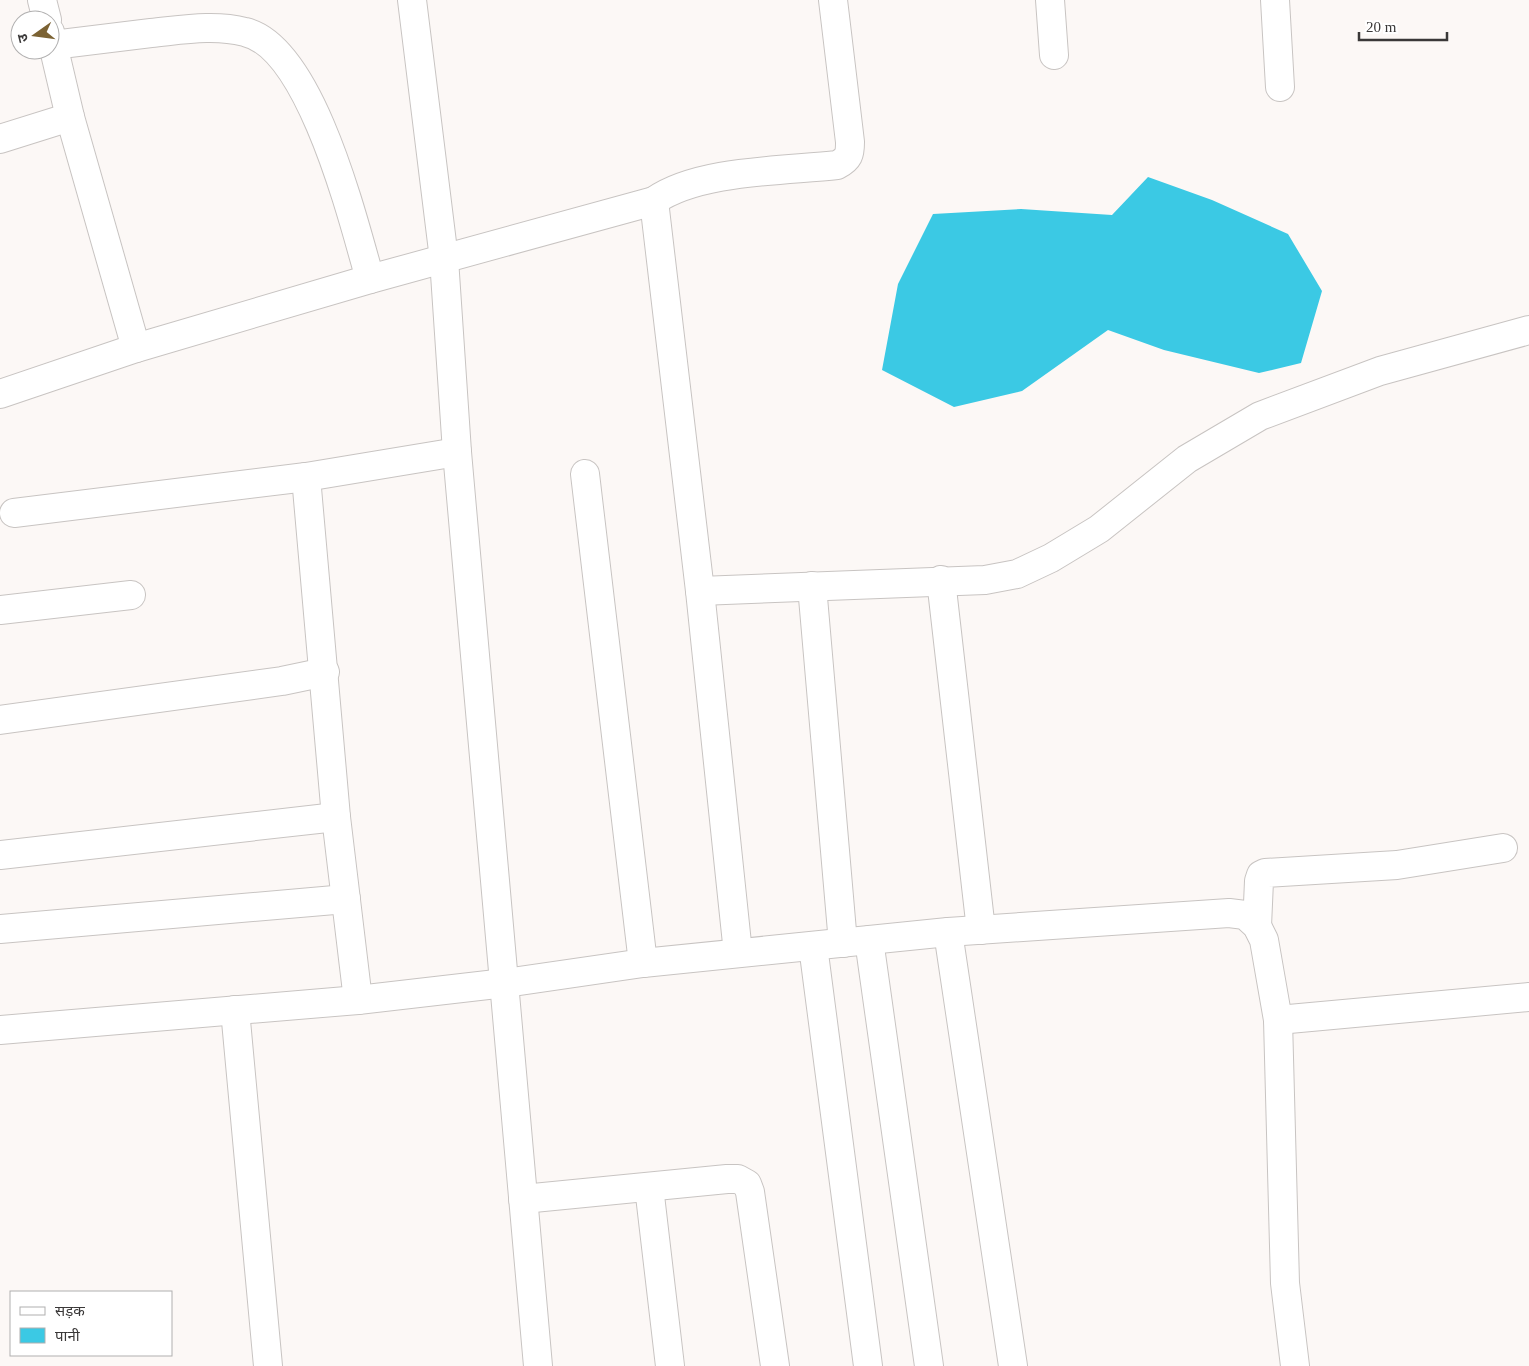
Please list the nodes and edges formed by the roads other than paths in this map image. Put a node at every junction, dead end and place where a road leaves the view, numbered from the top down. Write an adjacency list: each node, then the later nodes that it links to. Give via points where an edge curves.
1 (412, 0): 12 (street)
2 (833, 0): 11 (street, via 850,142 850,153 845,161 837,165 713,178 667,192)
3 (1050, 0): 6 (street)
4 (1275, 0): 8 (street)
5 (60, 32): 13 (street, via 223,27 248,32 263,40 292,70 321,126)
6 (1054, 55)
7 (57, 60): 9 (street)
8 (1280, 87)
9 (70, 117): 10 (street); 15 (street)
10 (0, 139)
11 (654, 201): 12 (street); 23 (street)
12 (444, 259): 13 (street); 17 (street)
13 (370, 279): 15 (street)
14 (1529, 330): 21 (street, via 1380,371 1260,416 1188,459 1099,529 1051,558 1017,574 985,580)
15 (136, 348): 16 (street)
16 (0, 394)
17 (457, 452): 19 (street); 41 (street)
18 (585, 474): 40 (street)
19 (306, 477): 20 (street); 26 (street)
20 (14, 513)
21 (941, 580): 22 (street); 34 (street)
22 (812, 586): 23 (street); 37 (street)
23 (700, 591): 39 (street)
24 (131, 595): 25 (street)
25 (0, 610)
26 (325, 672): 27 (street); 28 (street)
27 (0, 720)
28 (336, 817): 30 (street); 31 (street)
29 (1503, 848): 32 (street, via 1397,865 1265,873 1259,882)
30 (0, 854)
31 (346, 899): 33 (street); 43 (street)
32 (1258, 926): 34 (street, via 1245,915 1229,913); 45 (street, via 1264,940)
33 (0, 929)
34 (981, 930): 35 (street)
35 (948, 932): 36 (street); 55 (street)
36 (869, 940): 37 (street); 54 (street)
37 (843, 943): 38 (street)
38 (813, 946): 39 (street); 53 (street)
39 (738, 953): 40 (street)
40 (643, 963): 41 (street)
41 (505, 983): 43 (street); 48 (street)
42 (1529, 998): 45 (street)
43 (358, 1000): 44 (street)
44 (235, 1010): 46 (street); 49 (street)
45 (1278, 1020): 56 (street, via 1284,1283)
46 (0, 1030)
47 (649, 1187): 48 (street); 51 (street); 52 (street, via 726,1179 738,1179 747,1184)
48 (523, 1199): 50 (street)
49 (268, 1366)
50 (538, 1366)
51 (670, 1366)
52 (775, 1366)
53 (868, 1366)
54 (929, 1366)
55 (1013, 1366)
56 (1295, 1366)

